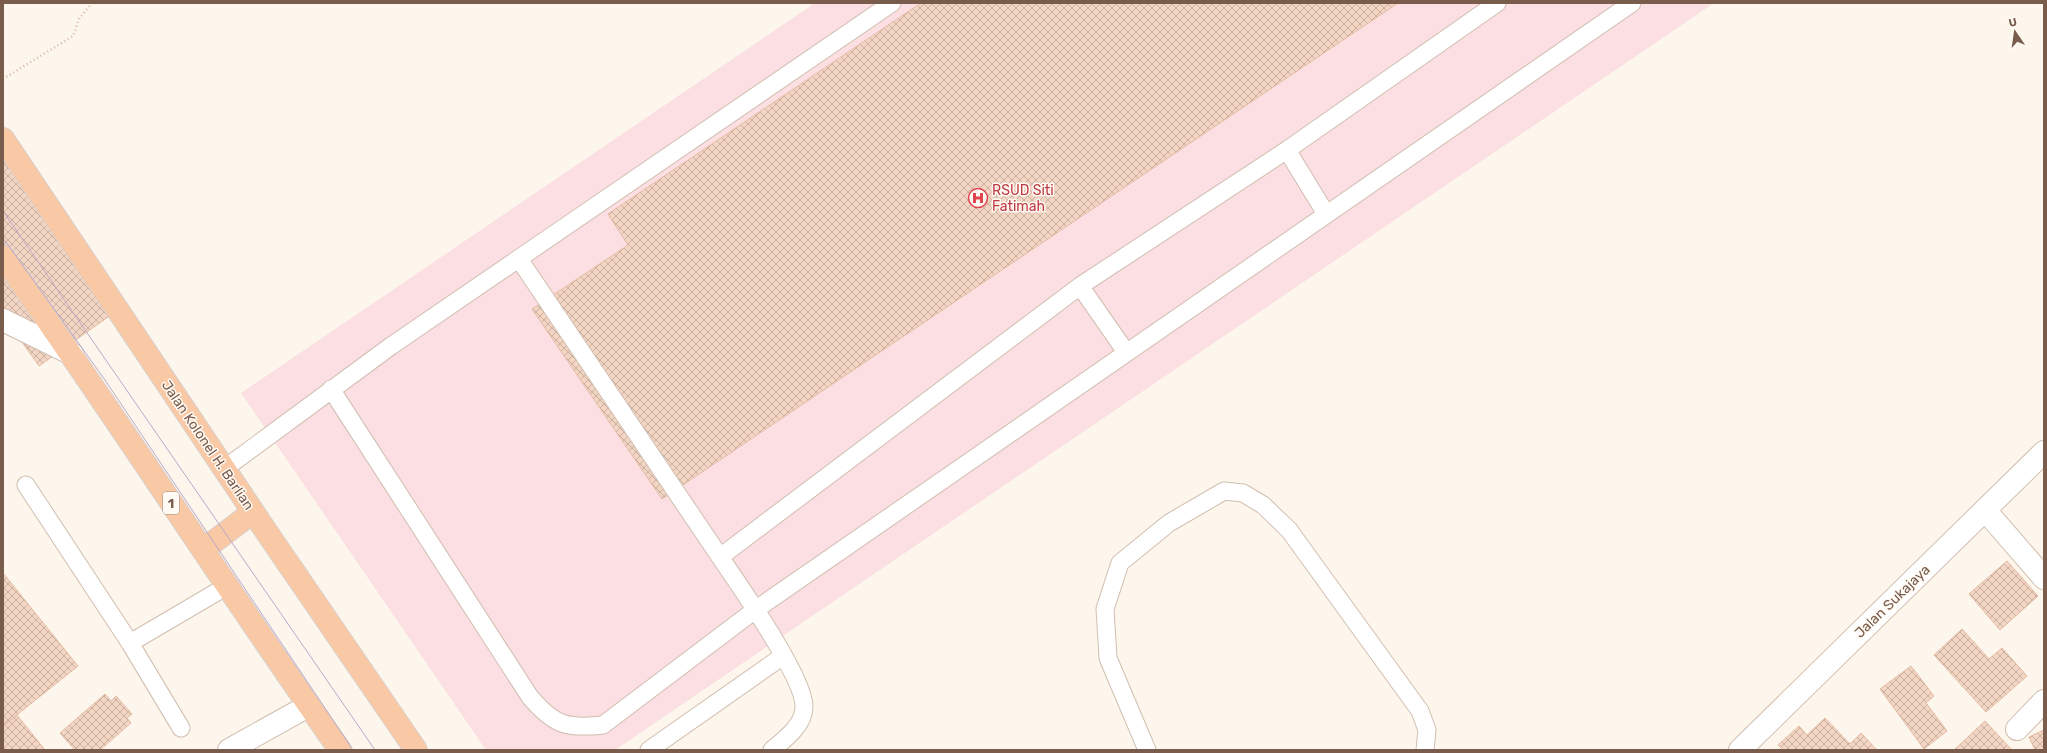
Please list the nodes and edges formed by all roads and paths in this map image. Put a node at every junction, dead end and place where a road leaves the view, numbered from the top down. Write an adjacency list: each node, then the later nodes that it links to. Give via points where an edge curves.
1 (92, 3): 5 (path, via 79,19 72,36)
2 (892, 3): 10 (lane)
3 (1497, 3): 7 (lane)
4 (1632, 3): 8 (lane)
5 (3, 79)
6 (3, 139): 17 (highway, Jalan Kolonel H. Barlian)
7 (1286, 150): 8 (lane); 11 (lane)
8 (1326, 214): 13 (lane)
9 (3, 257): 14 (highway, 1)
10 (519, 259): 15 (lane); 22 (lane)
11 (1080, 286): 13 (lane); 22 (lane)
12 (3, 320): 14 (street)
13 (1126, 352): 25 (lane)
14 (72, 354): 21 (highway, 1)
15 (331, 389): 17 (lane); 25 (lane, via 530,696 541,710 557,722 573,727 603,724)
16 (2044, 452): 19 (street, Jalan Sukajaya)
17 (224, 469): 20 (highway, Jalan Kolonel H. Barlian)
18 (26, 486): 26 (lane)
19 (1985, 510): 23 (street); 39 (street, Jalan Sukajaya)
20 (253, 512): 21 (highway); 34 (highway, Jalan Kolonel H. Barlian)
21 (202, 550): 24 (highway, 1)
22 (720, 557): 25 (lane)
23 (2044, 578)
24 (227, 586): 26 (lane); 29 (highway, 1)
25 (755, 610): 27 (lane)
26 (130, 644): 30 (lane)
27 (783, 656): 35 (lane); 36 (lane, via 799,683 804,708 797,726)
28 (2044, 701): 31 (street)
29 (308, 706): 32 (street); 33 (highway, 1)
30 (181, 728)
31 (2017, 729)
32 (229, 750)
33 (340, 750)
34 (416, 750)
35 (649, 750)
36 (772, 750)
37 (1147, 750): 38 (lane, via 1108,658 1105,609 1120,563 1169,523 1224,491 1243,493 1263,505 1289,530 1420,711 1427,730)
38 (1425, 750)
39 (1740, 750)

